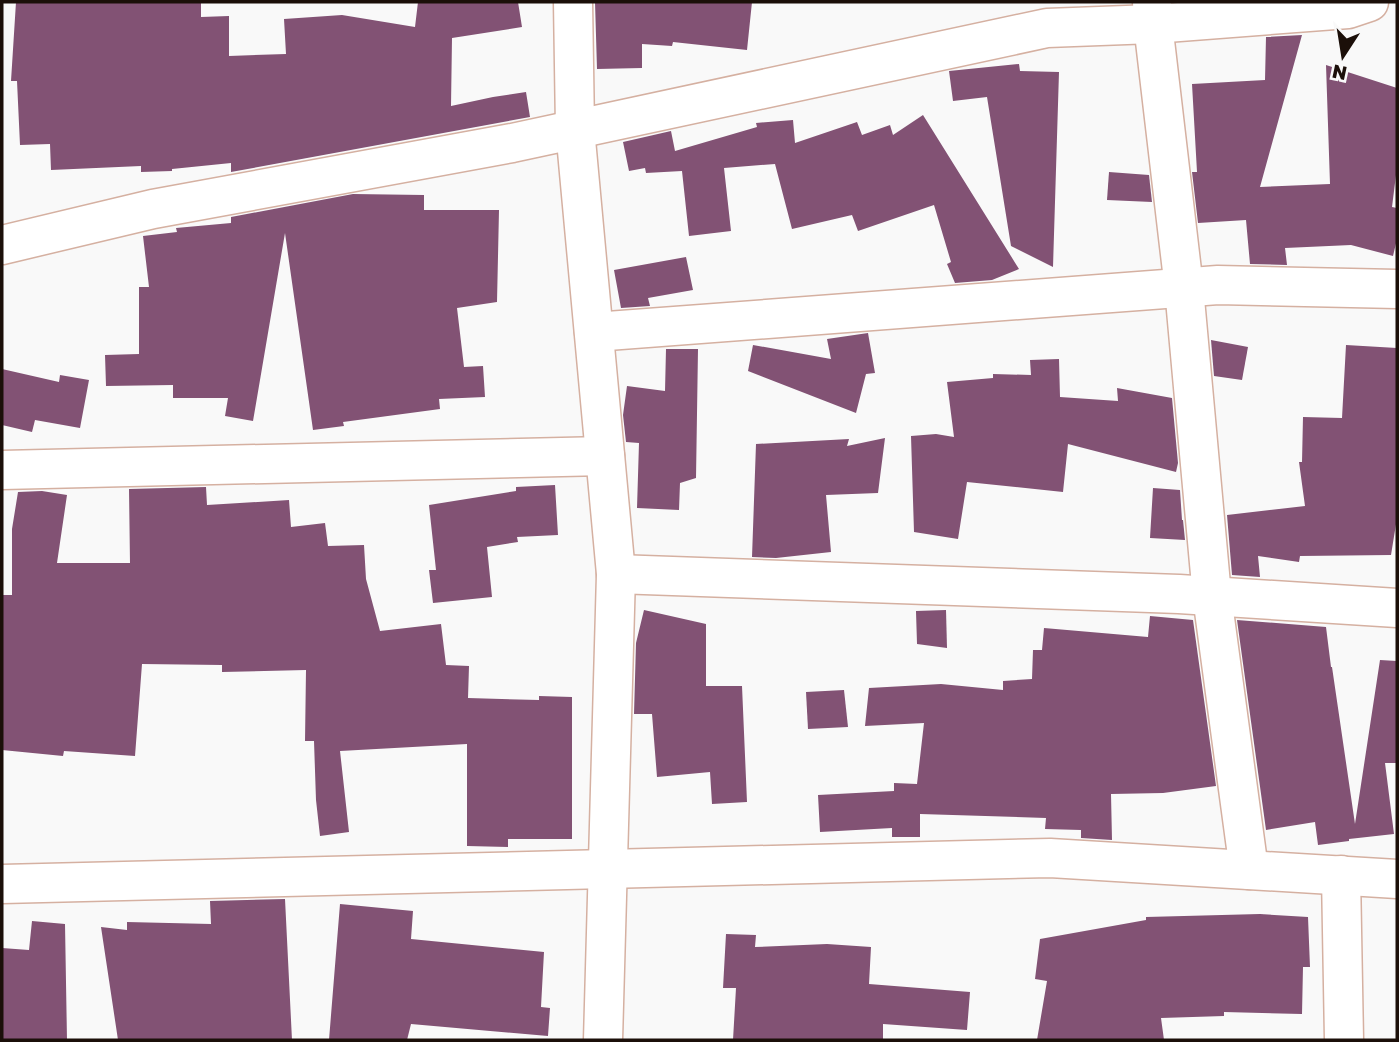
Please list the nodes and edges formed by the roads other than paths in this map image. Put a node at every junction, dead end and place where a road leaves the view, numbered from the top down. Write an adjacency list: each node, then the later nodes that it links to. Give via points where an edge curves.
1 (573, 2): 4 (street)
2 (1368, 2): 3 (street, via 1348,9)
3 (1152, 13): 4 (street, via 1047,29); 6 (street)
4 (575, 129): 5 (street, via 153,209); 8 (street)
5 (2, 245)
6 (1184, 288): 7 (street); 8 (street); 12 (street)
7 (1397, 289)
8 (594, 332): 9 (street)
9 (605, 456): 10 (street); 11 (street)
10 (2, 470)
11 (616, 574): 12 (street); 14 (street)
12 (1212, 596): 13 (street); 15 (street)
13 (1397, 608)
14 (607, 869): 15 (street, via 1050,858); 18 (street); 19 (street)
15 (1249, 870): 16 (street)
16 (1341, 875): 17 (street); 20 (street)
17 (1397, 879)
18 (2, 884)
19 (603, 1040)
20 (1344, 1040)

